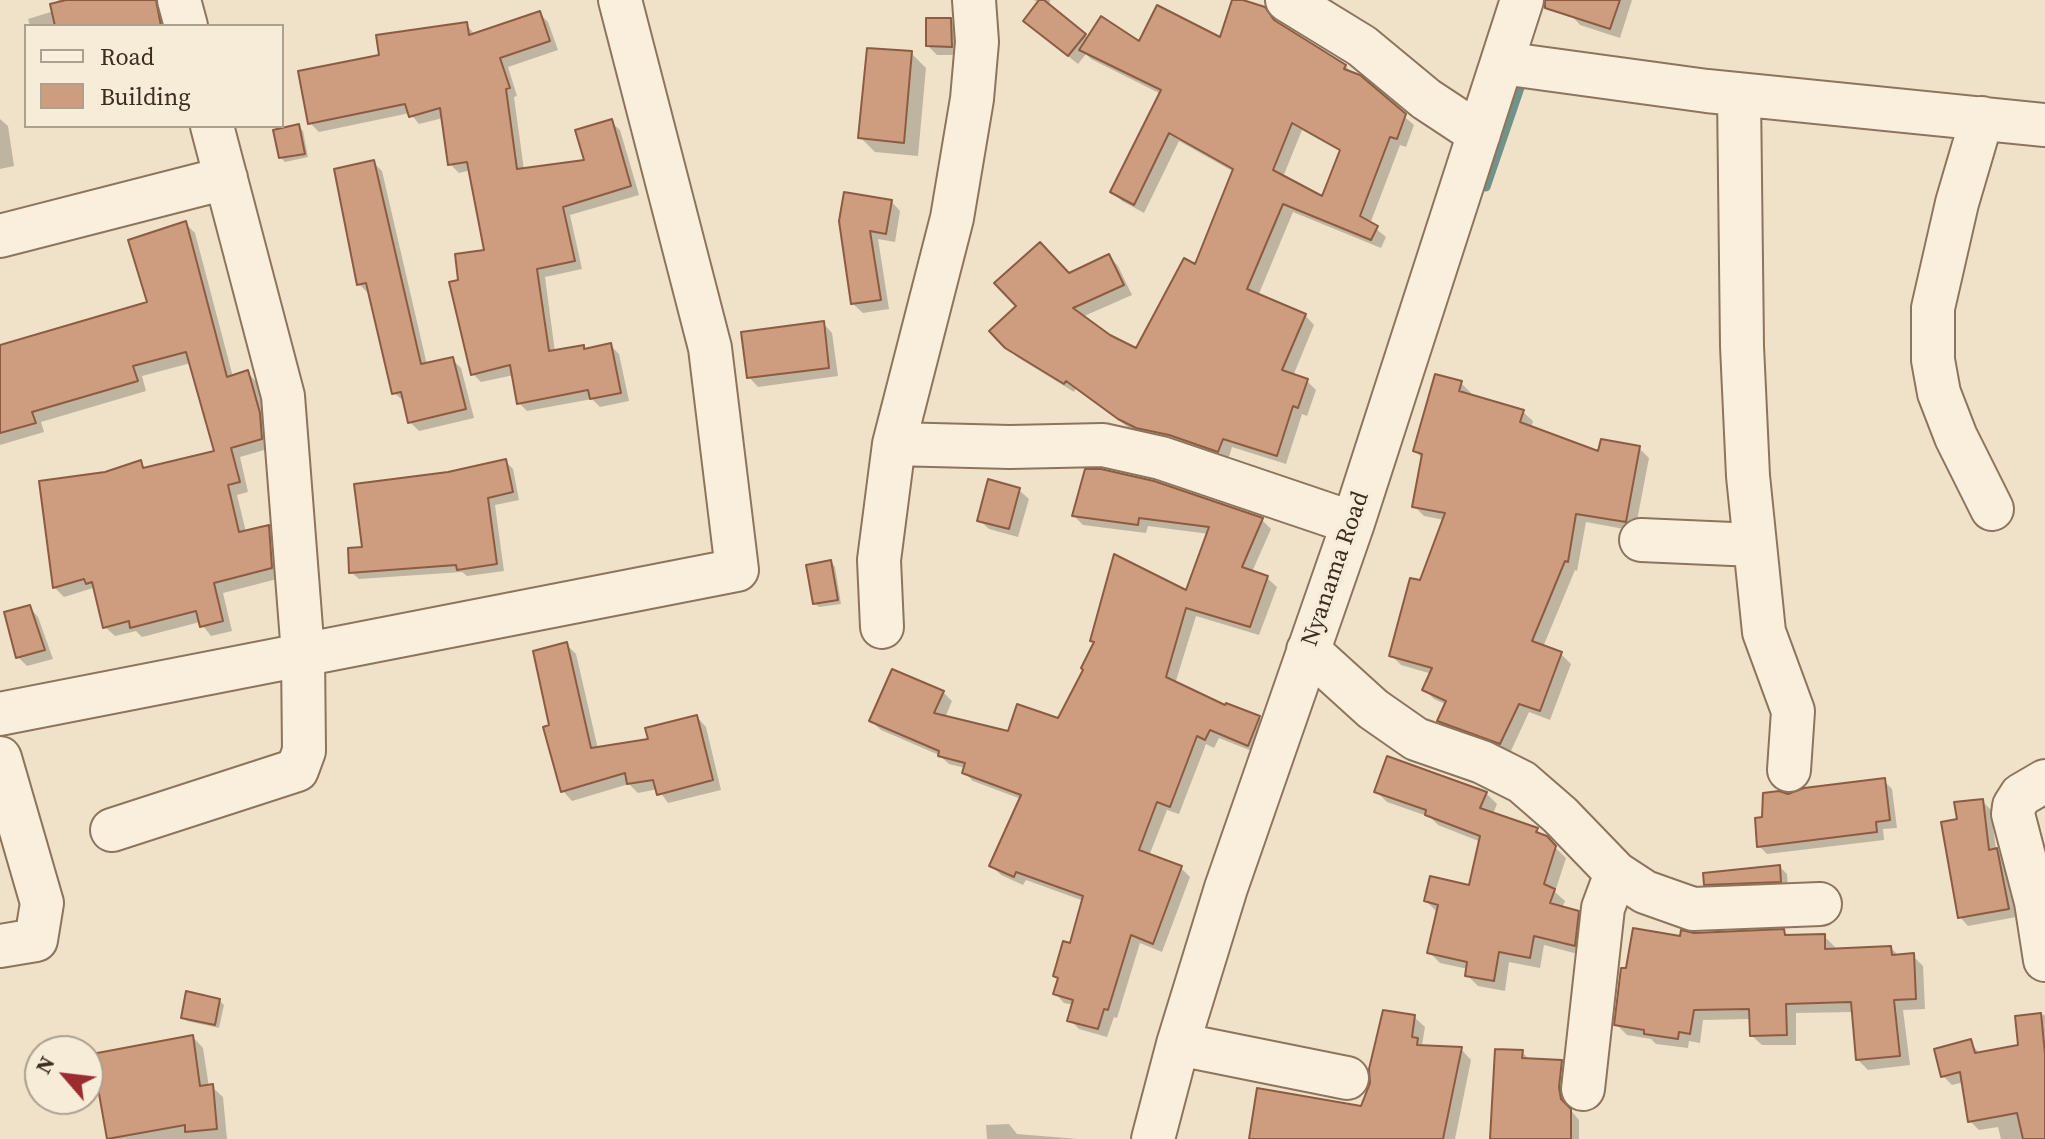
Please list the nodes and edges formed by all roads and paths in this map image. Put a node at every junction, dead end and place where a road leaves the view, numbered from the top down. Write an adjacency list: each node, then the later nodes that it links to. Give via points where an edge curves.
1 (179, 0): 6 (street)
2 (620, 0): 22 (street, via 710,348 737,570)
3 (974, 0): 15 (street, via 972,99 952,218)
4 (1287, 0): 12 (street, via 1362,46)
5 (1522, 0): 7 (street, Nyanama Road)
6 (185, 24)
7 (1502, 63): 8 (street); 12 (street, Nyanama Road)
8 (1739, 94): 9 (street); 19 (street, via 1742,346)
9 (1982, 118): 10 (street); 16 (street, via 1933,308 1933,360 1956,437)
10 (2045, 125)
11 (213, 128): 13 (street)
12 (1479, 134): 17 (street, Nyanama Road)
13 (226, 178): 14 (street); 22 (street, via 283,396)
14 (0, 236)
15 (894, 444): 17 (street, via 1103,445 1161,458); 20 (street, via 879,560)
16 (1992, 509)
17 (1353, 523): 21 (street, Nyanama Road)
18 (1641, 540): 19 (street)
19 (1755, 545): 25 (street, via 1764,632 1793,711)
20 (882, 627)
21 (1308, 650): 28 (street, via 1373,709 1416,739 1522,782); 32 (street, Nyanama Road)
22 (303, 654): 23 (street); 27 (street, via 304,751 297,770)
23 (0, 714)
24 (0, 758): 30 (street, via 42,903 36,940)
25 (1789, 770)
26 (2045, 781): 31 (street, via 2021,795 2013,814)
27 (112, 830)
28 (1616, 873): 29 (street, via 1645,892 1693,909); 34 (street, via 1603,908)
29 (1820, 904)
30 (0, 946)
31 (2045, 960)
32 (1178, 1044): 33 (street); 35 (street, Nyanama Road)
33 (1347, 1078)
34 (1583, 1089)
35 (1153, 1139)

